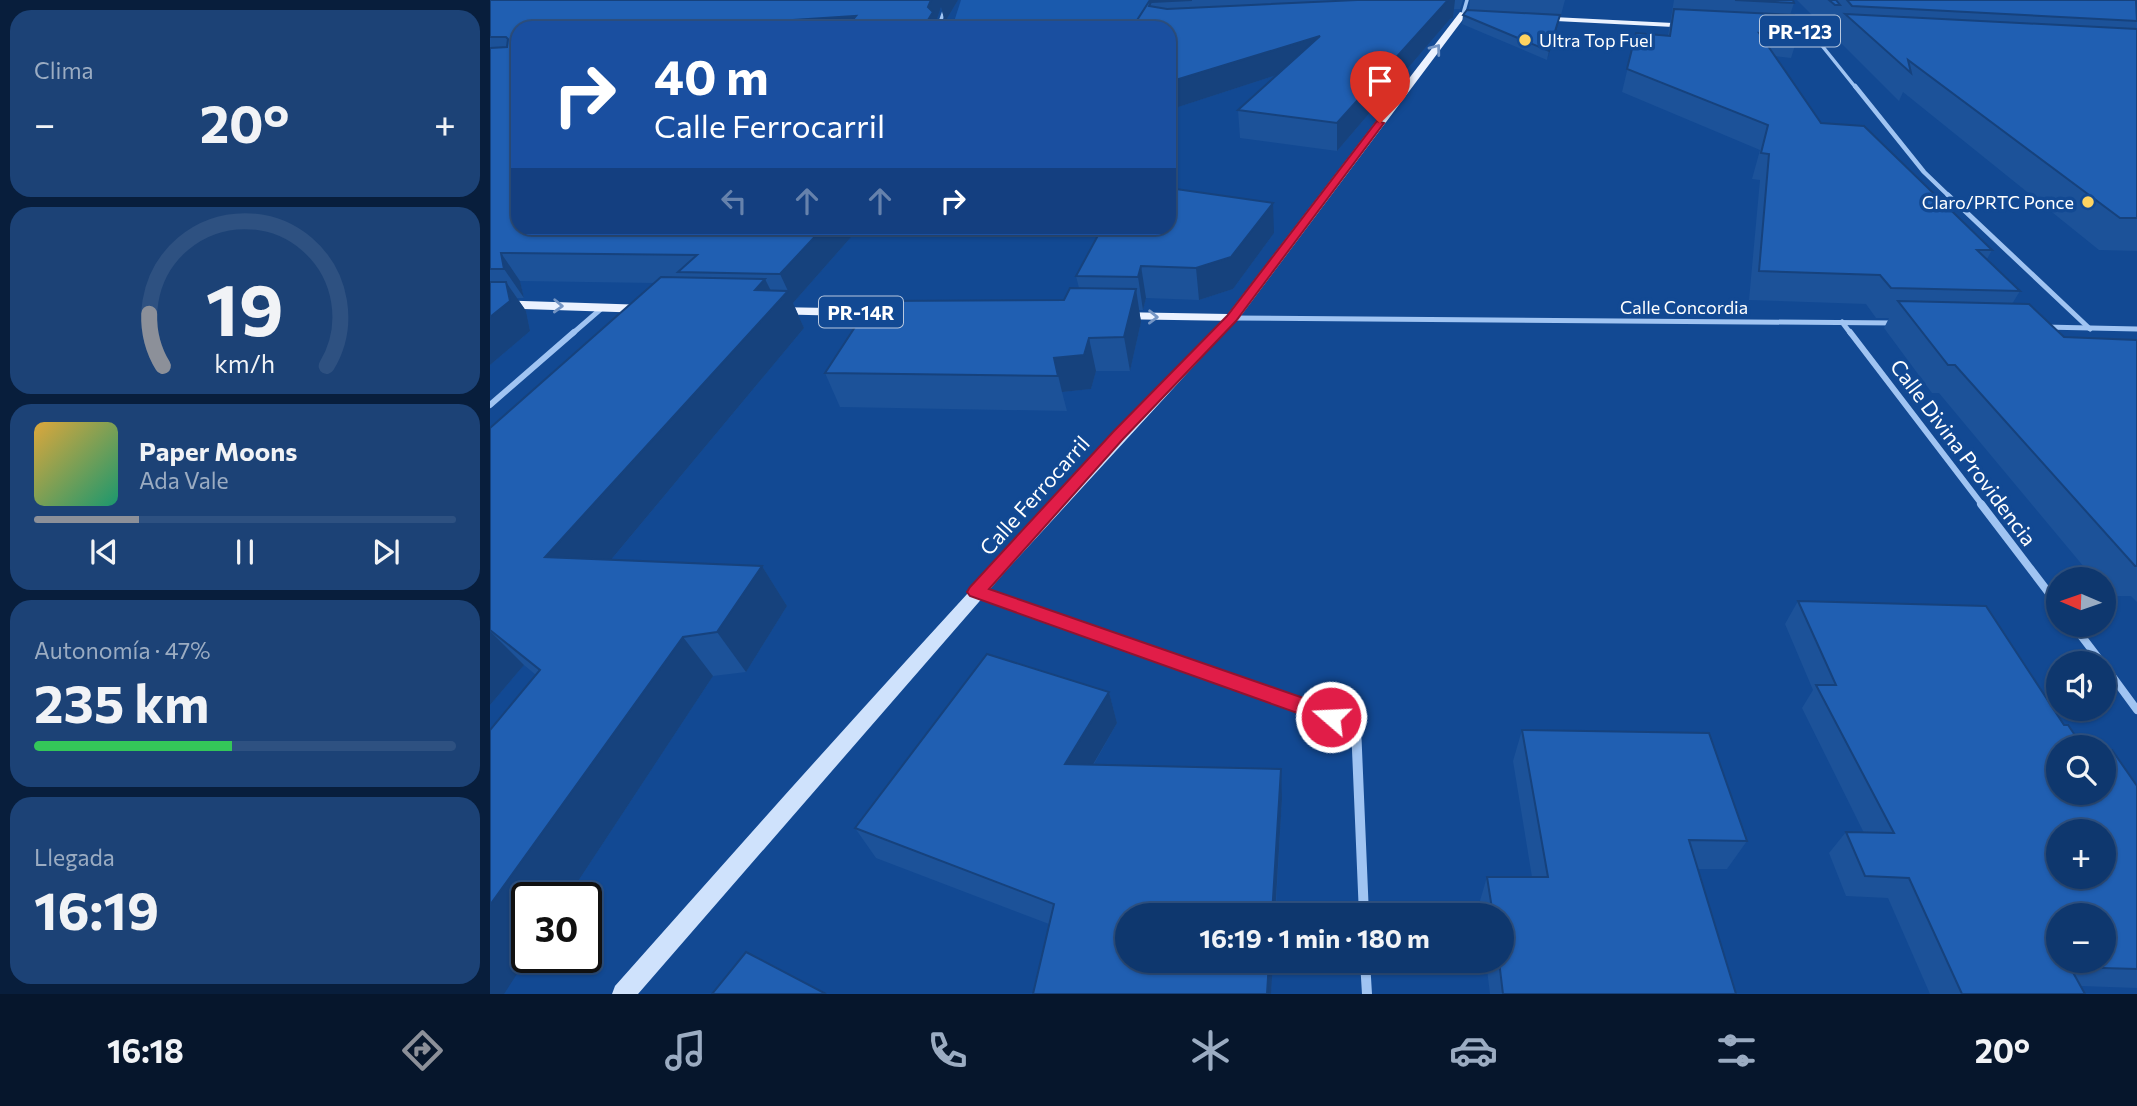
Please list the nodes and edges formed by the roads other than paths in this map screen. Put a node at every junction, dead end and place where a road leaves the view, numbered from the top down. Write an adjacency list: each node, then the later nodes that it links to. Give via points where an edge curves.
1 (948, 0): 8 (street)
2 (1467, 0): 5 (street)
3 (1823, 11): 12 (street)
4 (1449, 14): 5 (main road)
5 (1463, 14): 6 (main road); 20 (main road, Calle Ferrocarril, one-way to 5)
6 (1475, 15)
7 (1527, 18): 9 (main road)
8 (940, 21)
9 (1702, 26)
10 (1770, 29): 11 (main road, PR-123)
11 (1811, 32): 12 (main road, PR-123); 24 (street, via 1924,172)
12 (1840, 33): 13 (main road, PR-123)
13 (1867, 34)
14 (490, 304): 15 (main road, one-way to 15)
15 (602, 308): 16 (main road); 26 (street)
16 (656, 309)
17 (752, 310): 18 (main road, PR-14R)
18 (903, 313)
19 (1095, 316): 20 (main road, one-way to 20)
20 (1232, 318): 21 (street, Calle Concordia); 28 (street, Calle Ferrocarril)
21 (1842, 322): 22 (street, Calle Concordia); 27 (street, Calle Divina Providencia)
22 (1911, 324)
23 (2035, 327): 24 (street)
24 (2090, 329): 25 (street)
25 (2137, 329)
26 (490, 405)
27 (2046, 589)
28 (976, 592): 33 (street, via 1356,726); 35 (street, Calle Ferrocarril)
29 (2082, 637): 30 (street)
30 (2093, 651)
31 (2116, 682): 32 (street)
32 (2137, 710)
33 (1363, 903)
34 (1366, 973): 36 (street)
35 (623, 994)
36 (1367, 994)

